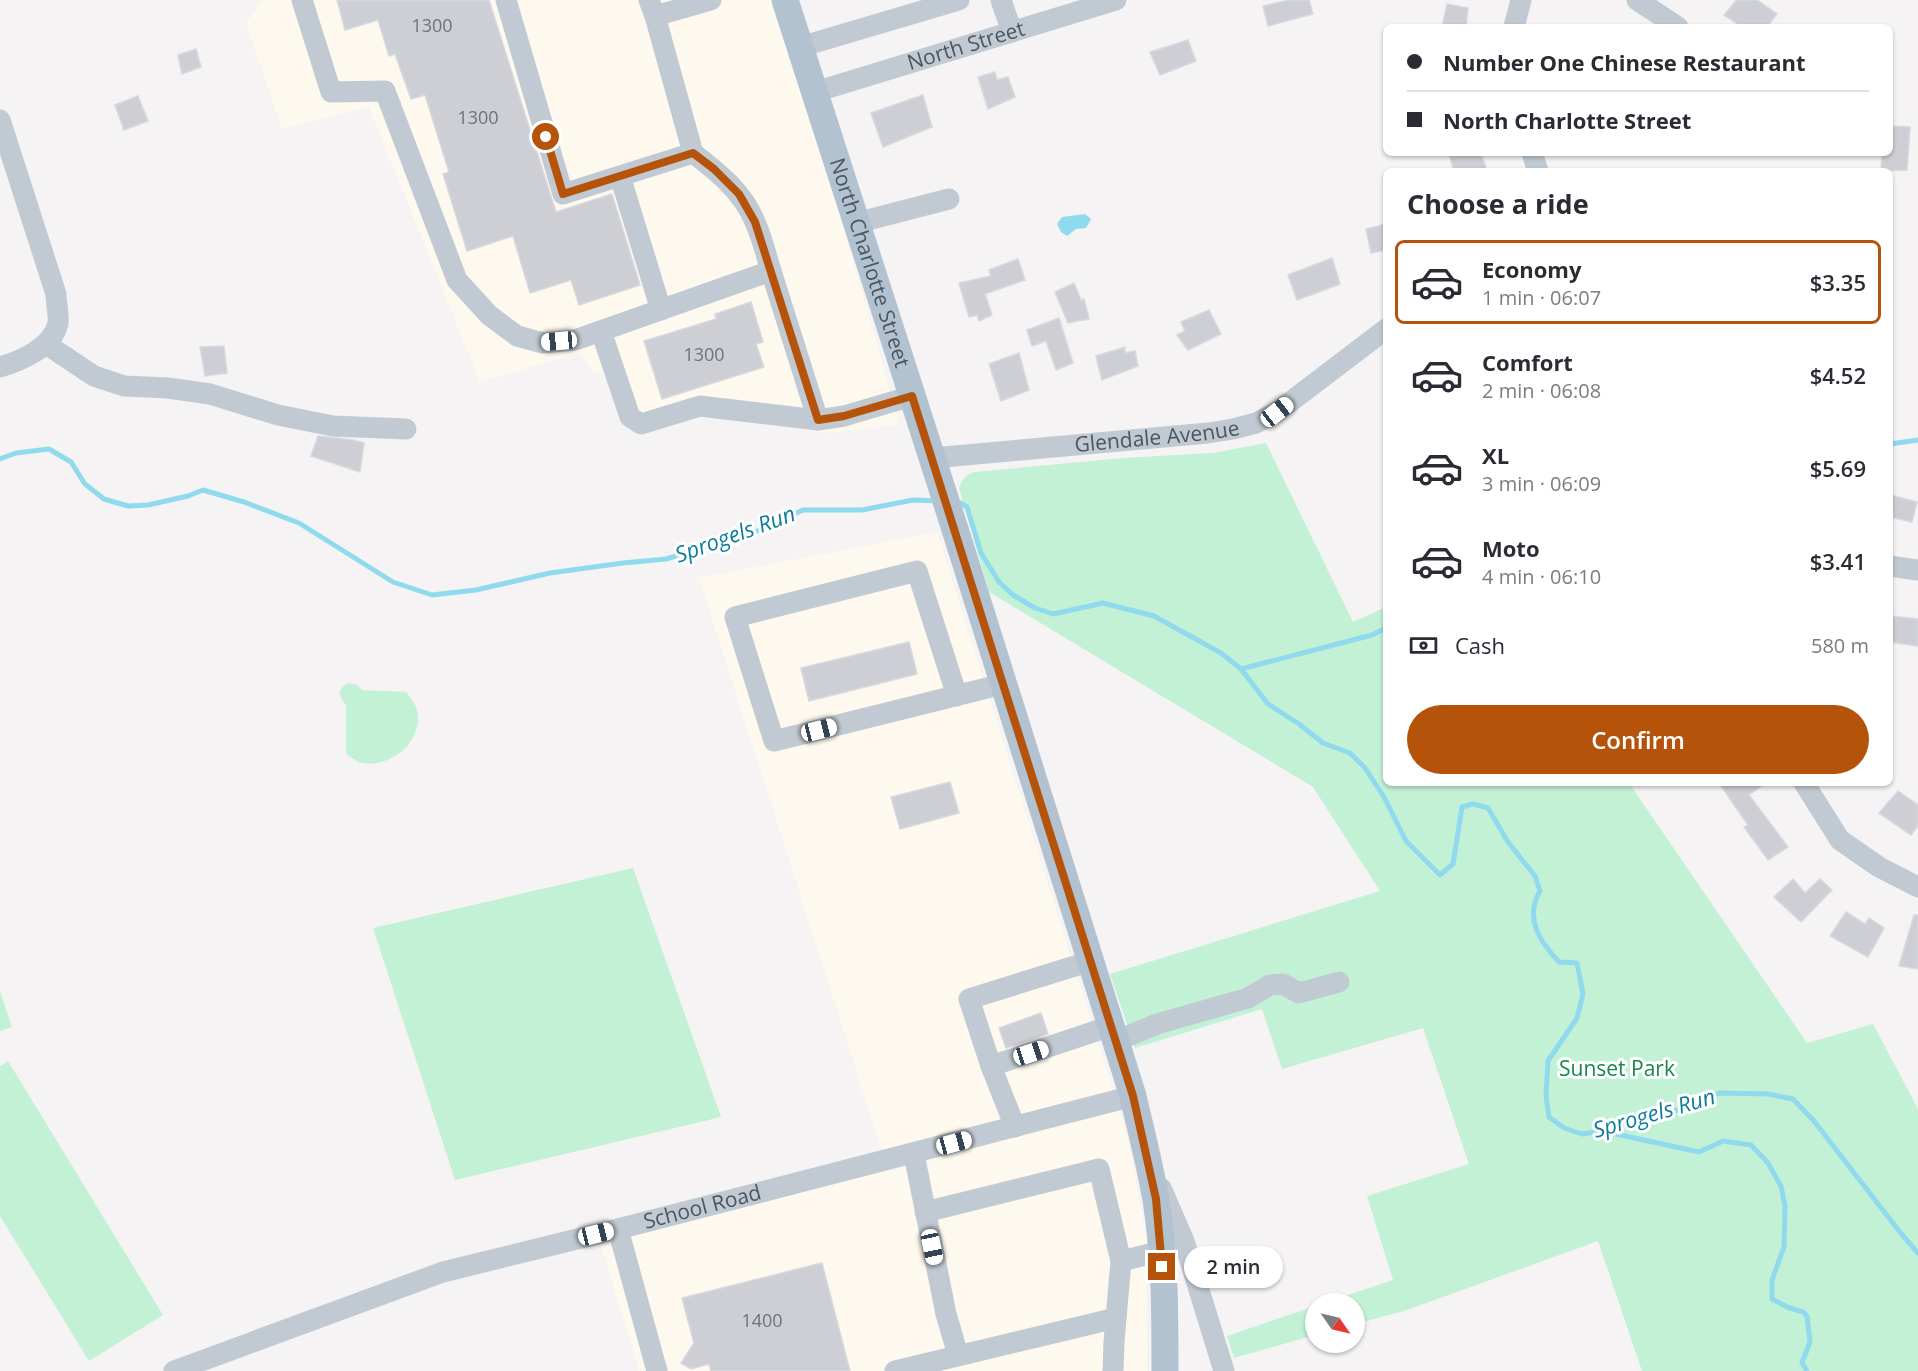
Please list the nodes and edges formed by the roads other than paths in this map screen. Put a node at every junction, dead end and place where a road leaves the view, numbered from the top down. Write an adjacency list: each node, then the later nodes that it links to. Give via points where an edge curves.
1 (302, 0): 24 (street, via 331,92 385,91 457,280 489,315 517,336 543,343 574,340)
2 (506, 0): 19 (street, via 563,194)
3 (711, 0): 11 (street)
4 (785, 0): 15 (main road, North Charlotte Street)
5 (958, 0): 15 (street)
6 (1001, 0): 14 (street)
7 (1116, 0): 10 (street, North Street)
8 (1521, 0): 12 (street)
9 (1637, 0): 13 (street)
10 (1086, 5): 14 (street, North Street)
11 (652, 8): 18 (street)
12 (1515, 24)
13 (1673, 24)
14 (1012, 32): 16 (street, North Street)
15 (800, 47): 16 (main road, North Charlotte Street)
16 (815, 92): 21 (main road, North Charlotte Street)
17 (0, 120): 26 (street, via 56,294 58,323)
18 (693, 153): 19 (street); 22 (street, via 739,194 755,222)
19 (620, 176): 23 (street)
20 (950, 199): 21 (street)
21 (856, 223): 28 (main road, North Charlotte Street)
22 (771, 271): 23 (street); 29 (street)
23 (661, 310): 24 (street)
24 (607, 329): 29 (street, via 630,417 641,424 700,406)
25 (1383, 331): 31 (street, Glendale Avenue, via 1277,412 1256,423 1208,433)
26 (46, 344): 27 (street); 30 (street, via 94,376 124,386 210,394 278,415 333,426)
27 (0, 367)
28 (912, 396): 29 (street); 31 (main road, North Charlotte Street)
29 (818, 420)
30 (406, 429)
31 (932, 458): 34 (main road, North Charlotte Street)
32 (1893, 566): 33 (street)
33 (1918, 570)
34 (1003, 684): 35 (street); 38 (main road, North Charlotte Street)
35 (957, 696): 35 (street, via 774,741 735,618 917,571)
36 (1806, 786): 37 (street, via 1840,840)
37 (1918, 887)
38 (1091, 961): 40 (main road, North Charlotte Street); 41 (street, via 969,999)
39 (1339, 982): 40 (street, via 1299,993 1283,984 1270,985 1248,998)
40 (1113, 1034): 41 (street); 42 (main road, North Charlotte Street)
41 (990, 1066): 43 (street)
42 (1133, 1096): 43 (street, School Road); 45 (main road, North Charlotte Street)
43 (1015, 1127): 44 (street, School Road)
44 (914, 1154): 46 (street); 47 (street, School Road)
45 (1148, 1157): 48 (main road, North Charlotte Street); 58 (street, via 1184,1241)
46 (925, 1212): 49 (street, via 1099,1169); 51 (street)
47 (618, 1229): 52 (street, School Road, via 443,1272); 54 (street)
48 (1162, 1251): 49 (street); 57 (main road, North Charlotte Street)
49 (1121, 1261): 50 (street)
50 (1116, 1318): 51 (street); 56 (street)
51 (958, 1355): 55 (street)
52 (198, 1366): 53 (street, School Road)
53 (174, 1371)
54 (657, 1371)
55 (895, 1371)
56 (1113, 1371)
57 (1165, 1371)
58 (1224, 1371)

